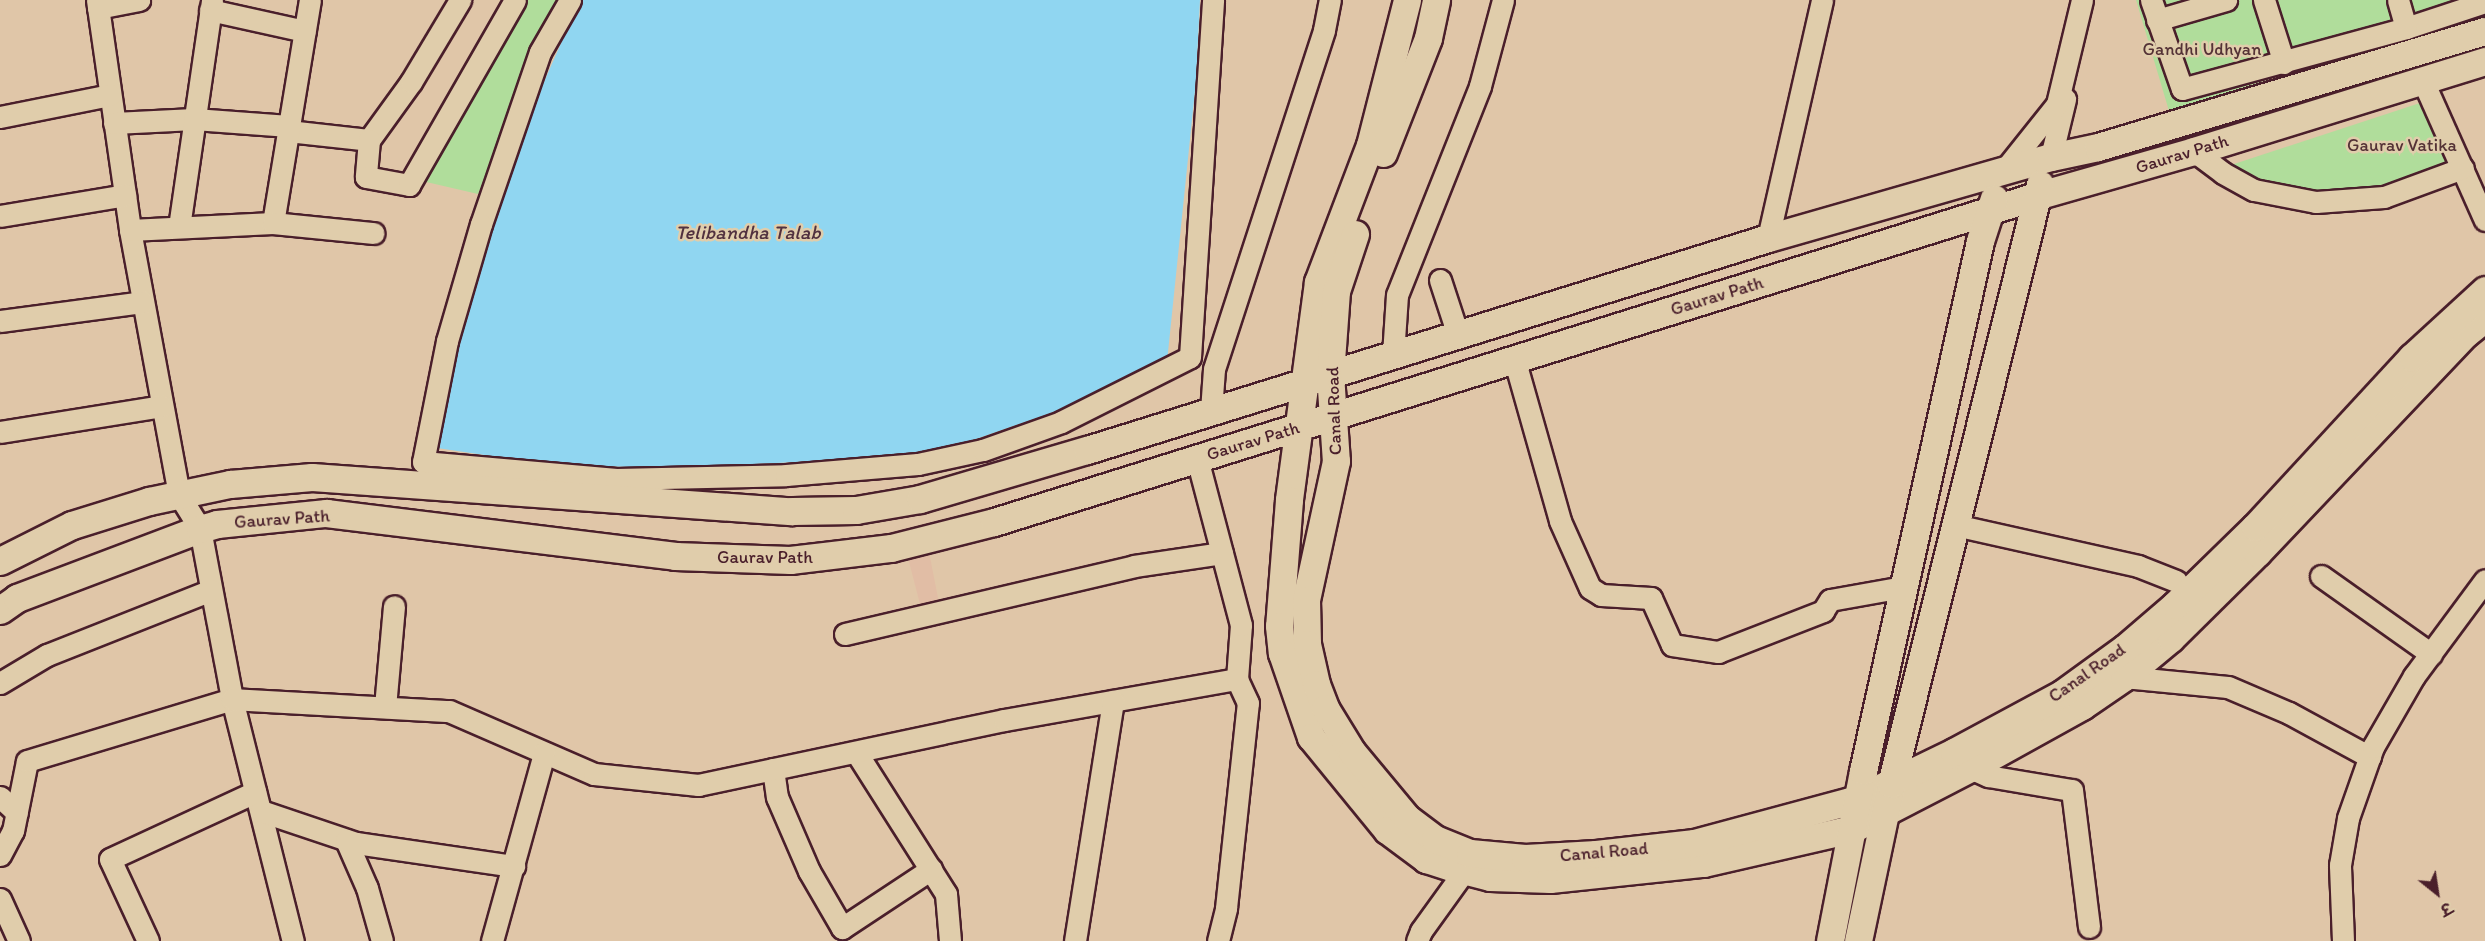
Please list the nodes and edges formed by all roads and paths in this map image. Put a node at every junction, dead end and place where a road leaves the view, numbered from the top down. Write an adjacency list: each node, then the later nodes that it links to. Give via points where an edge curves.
1 (139, 0): 19 (street)
2 (310, 0): 23 (street)
3 (460, 0): 33 (street, via 411,82)
4 (515, 0): 33 (street, via 409,185 366,177)
5 (570, 0): 6 (street, via 540,52 481,225 447,341 423,462 616,479 786,475 918,464 983,450 1061,422 1190,357)
6 (1213, 0)
7 (1330, 0): 58 (street, via 1324,30 1217,359)
8 (1407, 0): 56 (main road, Canal Road, via 1370,145 1318,282)
9 (1436, 0): 56 (main road, Canal Road, via 1428,38 1374,173 1336,291)
10 (1503, 0): 54 (street, via 1480,86 1397,295)
11 (1822, 0): 47 (street)
12 (2082, 0): 37 (street, via 2057,104)
13 (2091, 0): 35 (street)
14 (2226, 0): 21 (street)
15 (2264, 0): 26 (street)
16 (2398, 0): 22 (street)
17 (2411, 0): 22 (street)
18 (2485, 2): 22 (street)
19 (98, 4): 28 (street)
20 (211, 5): 23 (street); 30 (street)
21 (2155, 10): 26 (street, via 2182,90)
22 (2412, 26): 26 (street)
23 (305, 31): 32 (street)
24 (2485, 31): 35 (main road, via 2098,147)
25 (2485, 61): 27 (main road, Gaurav Path)
26 (2284, 63)
27 (2423, 81): 34 (main road, Gaurav Path); 36 (street)
28 (110, 95): 29 (street); 31 (street)
29 (0, 117)
30 (194, 119): 31 (street); 32 (street); 44 (street)
31 (114, 123): 38 (street)
32 (289, 128): 33 (street); 43 (street)
33 (369, 140)
34 (2194, 151): 36 (street, via 2254,190 2316,202 2384,197); 39 (main road, Gaurav Path)
35 (2050, 157): 37 (main road); 39 (main road)
36 (2463, 168): 42 (street)
37 (2002, 173): 40 (main road); 47 (main road)
38 (125, 195): 41 (street); 45 (street)
39 (2036, 196): 40 (main road, Gaurav Path); 64 (main road)
40 (1989, 211): 55 (main road, Gaurav Path); 71 (main road)
41 (0, 216)
42 (2485, 220)
43 (273, 223): 44 (street); 46 (street)
44 (179, 227): 45 (street)
45 (130, 230): 50 (street)
46 (374, 233)
47 (1768, 238): 53 (main road)
48 (1440, 280): 53 (street)
49 (2485, 290): 88 (main road, Canal Road, via 2378,392 2255,527 2125,648 2063,693)
50 (143, 302): 52 (street); 57 (street)
51 (2485, 318): 77 (main road, via 2214,596)
52 (0, 321)
53 (1458, 335): 54 (main road)
54 (1393, 355): 56 (main road)
55 (1514, 358): 59 (main road, Gaurav Path); 71 (street, via 1560,521 1590,588 1601,595 1651,598 1672,645 1718,652 1823,610 1830,600)
56 (1318, 378): 58 (main road); 59 (main road, Canal Road); 60 (main road)
57 (162, 406): 61 (street); 63 (street)
58 (1210, 411): 63 (main road, via 920,499 856,510 792,511 312,477 230,484)
59 (1334, 414): 60 (main road, Gaurav Path); 97 (main road, Canal Road, via 1336,461 1306,600 1307,644 1316,684 1325,708 1352,752 1407,818)
60 (1299, 426): 62 (main road, Gaurav Path); 97 (main road, via 1279,626 1282,653 1295,697 1311,737 1387,830 1426,859)
61 (0, 432)
62 (1197, 458): 65 (main road, Gaurav Path, via 994,522 891,548 790,560 675,556 326,513); 66 (street)
63 (179, 495): 65 (street); 67 (main road, via 72,525)
64 (1955, 525): 70 (street, via 2138,566); 88 (main road)
65 (200, 529): 72 (street); 74 (main road, Gaurav Path, via 17,598)
66 (1222, 553): 75 (street, via 1134,566); 78 (street, via 1241,625)
67 (0, 561)
68 (2321, 576): 76 (street)
69 (2485, 580): 76 (street)
70 (2176, 581)
71 (1903, 588): 90 (main road)
72 (211, 590): 79 (street, via 47,655); 80 (street)
73 (394, 606): 82 (street)
74 (0, 609)
75 (845, 634)
76 (2431, 654): 85 (street, via 2414,676)
77 (2124, 677): 85 (street, via 2228,687 2289,713); 86 (main road, via 2082,706)
78 (1237, 679): 81 (street); 109 (street, via 1248,703 1226,908)
79 (0, 683)
80 (232, 699): 82 (street); 91 (street); 93 (street, via 27,761)
81 (1113, 701): 83 (street); 108 (street)
82 (385, 707): 84 (street, via 449,711)
83 (855, 752): 87 (street); 99 (street)
84 (544, 753): 87 (street, via 594,774 698,785); 98 (street)
85 (2370, 756): 113 (street, via 2348,818 2340,865)
86 (1970, 768): 92 (main road); 101 (street, via 1988,776 2072,790)
87 (773, 769): 99 (street, via 777,797 808,871 842,928)
88 (1891, 784): 90 (main road, Canal Road); 92 (main road)
89 (0, 797): 93 (street)
90 (1857, 799): 94 (main road); 97 (main road, Canal Road, via 1694,843)
91 (258, 801): 95 (street); 103 (street, via 110,859); 104 (street)
92 (1885, 810): 94 (main road); 112 (main road)
93 (17, 813): 96 (street, via 13,831)
94 (1852, 829): 97 (main road, via 1703,863 1610,874 1550,879 1490,877); 111 (main road)
95 (346, 840): 98 (street); 105 (street)
96 (0, 855)
97 (1467, 862): 110 (street)
98 (514, 866): 106 (street)
99 (931, 869): 107 (street, via 946,894)
100 (0, 899): 102 (street)
101 (2089, 927)
102 (19, 941)
103 (148, 941)
104 (293, 941)
105 (382, 941)
106 (492, 941)
107 (950, 941)
108 (1075, 941)
109 (1218, 941)
110 (1417, 941)
111 (1830, 941)
112 (1858, 941)
113 (2343, 941)

